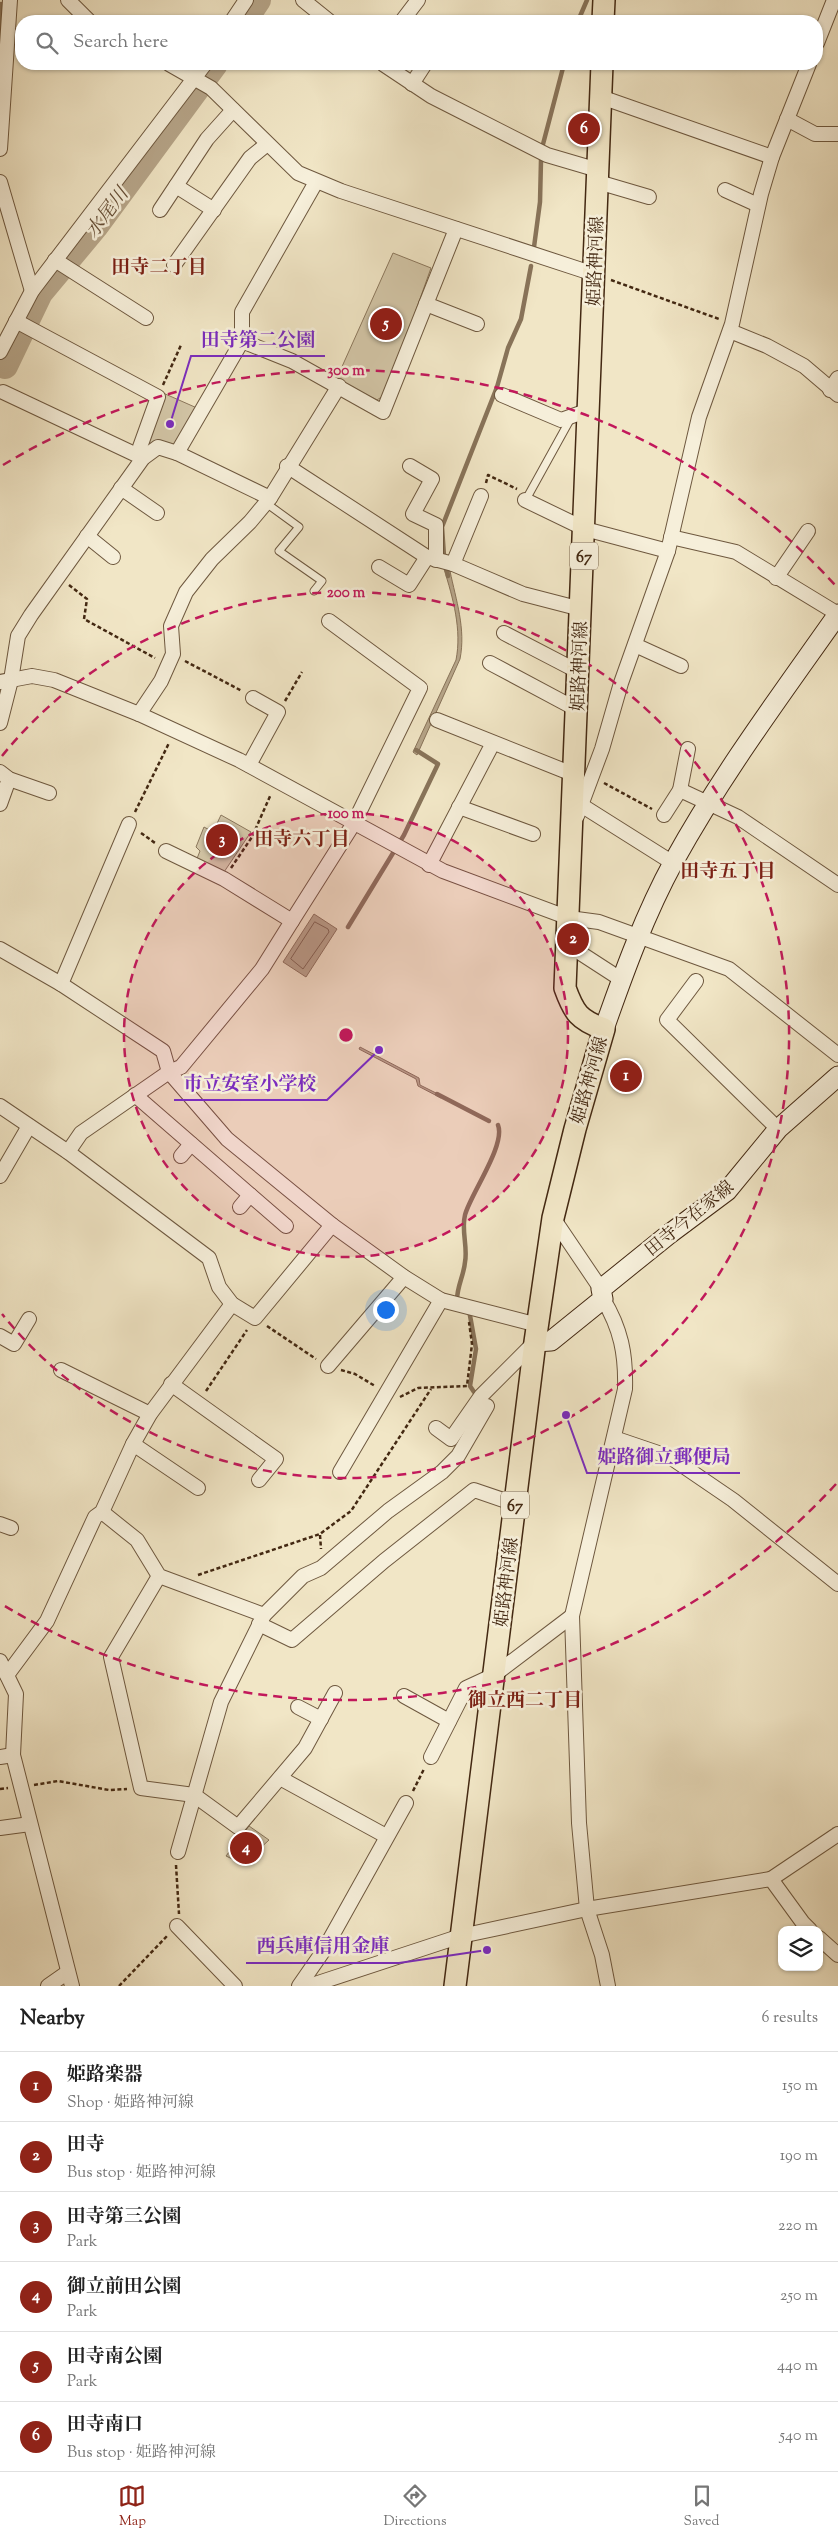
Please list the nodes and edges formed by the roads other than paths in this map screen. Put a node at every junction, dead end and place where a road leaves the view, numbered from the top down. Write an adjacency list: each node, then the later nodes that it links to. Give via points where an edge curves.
1 (10, 0): 27 (street)
2 (68, 0): 8 (street)
3 (246, 0): 9 (street)
4 (303, 0): 10 (street)
5 (418, 0): 11 (street)
6 (604, 0): 12 (main road)
7 (834, 0): 13 (street)
8 (83, 15)
9 (236, 15)
10 (322, 15)
11 (407, 15)
12 (603, 15)
13 (823, 28)
14 (181, 70): 20 (street)
15 (202, 70): 20 (street)
16 (392, 70): 21 (street)
17 (421, 70): 21 (street)
18 (602, 70): 22 (main road, 姫路神河線 / 67)
19 (807, 70): 24 (street)
20 (197, 78): 23 (street); 39 (street)
21 (412, 84): 29 (street, via 543,153)
22 (601, 98): 28 (street); 29 (main road, 姫路神河線 / 67)
23 (232, 110): 26 (street); 32 (street, via 207,139)
24 (787, 119): 25 (street, via 816,134); 28 (street)
25 (838, 134)
26 (267, 144): 31 (street, via 298,173); 37 (street, via 250,158)
27 (0, 148)
28 (772, 157): 35 (street)
29 (598, 176): 34 (street); 41 (main road, 姫路神河線 / 67)
30 (0, 182): 42 (street)
31 (316, 182): 38 (street); 48 (street, via 242,312)
32 (176, 186): 36 (street); 37 (street)
33 (725, 190): 35 (street)
34 (650, 197)
35 (758, 205): 47 (street)
36 (160, 210)
37 (214, 210): 40 (street)
38 (456, 229): 41 (street); 43 (street)
39 (55, 260): 42 (street); 44 (street)
40 (174, 265)
41 (594, 274): 55 (main road, 姫路神河線 / 67)
42 (32, 290): 45 (street)
43 (426, 304): 46 (street); 51 (street, via 383,412)
44 (146, 318)
45 (22, 324): 49 (street); 57 (street, via 158,397 140,447)
46 (476, 324)
47 (731, 328): 53 (street, via 804,366); 68 (street, via 699,417)
48 (242, 341): 51 (street, via 292,361); 56 (street)
49 (0, 352)
50 (838, 378): 53 (street)
51 (339, 386): 58 (street)
52 (1, 392): 57 (street)
53 (834, 392)
54 (502, 395): 55 (street, via 561,420)
55 (580, 413): 62 (lane); 65 (main road, 姫路神河線 / 67)
56 (177, 453): 57 (street, via 158,447); 63 (street)
57 (143, 458): 60 (street)
58 (287, 466): 63 (street); 70 (street)
59 (410, 466): 70 (street, via 432,479 413,514 436,525)
60 (121, 488): 64 (street); 67 (street)
61 (481, 496): 71 (street)
62 (527, 497): 65 (street)
63 (268, 500): 74 (lane, via 299,528 280,551 322,581); 86 (street, via 212,559 186,592 171,626 170,659 161,681)
64 (157, 513)
65 (585, 529): 68 (street); 75 (main road, 姫路神河線 / 67)
66 (808, 532): 73 (street)
67 (86, 536): 69 (street); 83 (street, via 18,636)
68 (669, 544): 73 (street, via 736,552); 79 (street)
69 (113, 557)
70 (432, 558): 71 (street); 72 (street, via 409,585)
71 (453, 564): 75 (street, via 523,594)
72 (379, 567)
73 (776, 578): 76 (street)
74 (314, 591)
75 (581, 609): 82 (main road, 姫路神河線 / 67)
76 (838, 614): 96 (street)
77 (329, 621): 101 (street, via 420,688)
78 (504, 633): 82 (street)
79 (635, 645): 81 (street); 93 (street)
80 (490, 663): 85 (street)
81 (680, 666)
82 (579, 672): 85 (main road, 姫路神河線 / 67)
83 (6, 681): 86 (street, via 32,676 54,680); 88 (street)
84 (253, 698): 91 (street, via 278,712)
85 (578, 710): 93 (main road, 姫路神河線 / 67)
86 (139, 714): 91 (street)
87 (437, 720): 89 (street)
88 (0, 723)
89 (493, 742): 93 (street); 99 (street)
90 (688, 749): 94 (street)
91 (249, 765): 101 (street)
92 (4, 775): 95 (street); 97 (street)
93 (584, 776): 98 (street); 103 (main road, 姫路神河線 / 67)
94 (680, 790): 96 (street); 100 (street)
95 (48, 793)
96 (707, 803): 106 (street); 108 (street, via 738,818)
97 (0, 804)
98 (581, 805): 103 (street); 106 (street)
99 (460, 808): 104 (street); 107 (street)
100 (664, 815)
101 (354, 823): 107 (street); 110 (street)
102 (129, 824): 116 (street)
103 (573, 825): 109 (main road, 姫路神河線 / 67)
104 (534, 834)
105 (166, 851): 110 (street, via 224,879)
106 (674, 862): 111 (street)
107 (430, 865): 109 (street)
108 (838, 884)
109 (569, 918): 111 (street, via 599,922); 112 (main road, 姫路神河線 / 67)
110 (292, 921): 119 (street, via 250,984 181,1067)
111 (639, 937): 114 (street); 118 (street, via 729,969)
112 (568, 945): 114 (street); 117 (main road, 姫路神河線 / 67, via 566,988 569,999 585,1022)
113 (0, 949): 116 (street)
114 (622, 980): 117 (street)
115 (696, 981): 124 (street, via 667,1020)
116 (61, 984): 119 (street, via 163,1051)
117 (604, 1029): 131 (main road, 姫路神河線 / 67)
118 (838, 1055)
119 (169, 1072): 121 (street); 132 (street, via 227,1140)
120 (838, 1076): 124 (street, 田寺今在家線)
121 (135, 1095): 125 (street); 126 (street, via 82,1134)
122 (0, 1106): 123 (street)
123 (28, 1126): 126 (street); 128 (street)
124 (778, 1129): 135 (street, 田寺今在家線, via 727,1191 668,1235)
125 (191, 1144): 127 (street); 129 (street)
126 (68, 1152): 137 (street, via 210,1258 219,1288)
127 (181, 1156)
128 (0, 1176)
129 (250, 1195): 130 (street); 133 (street)
130 (240, 1207)
131 (554, 1218): 135 (street); 139 (main road, 姫路神河線 / 67)
132 (332, 1225): 134 (street); 137 (street, via 255,1318)
133 (286, 1226)
134 (404, 1277): 136 (street); 141 (street)
135 (602, 1294): 139 (street, 田寺今在家線, via 551,1341); 147 (street, via 621,1337 626,1362 625,1388)
136 (441, 1300): 139 (street); 149 (street)
137 (232, 1304): 143 (street)
138 (29, 1319): 140 (street, via 14,1344)
139 (537, 1333): 146 (street, via 481,1396 452,1439); 152 (main road, 姫路神河線 / 67)
140 (0, 1336)
141 (328, 1366)
142 (61, 1370): 145 (street)
143 (171, 1384): 145 (street); 150 (street, via 276,1459)
144 (487, 1406): 157 (street, via 458,1456 442,1472 388,1511 322,1568 303,1576)
145 (150, 1414): 148 (street)
146 (436, 1428)
147 (614, 1438): 155 (street, via 670,1457 733,1500); 156 (street)
148 (133, 1444): 151 (street); 153 (street)
149 (340, 1472)
150 (259, 1480)
151 (198, 1488)
152 (516, 1504): 157 (street, via 474,1490 292,1640); 160 (main road, 姫路神河線 / 67)
153 (102, 1512): 154 (street, via 137,1540); 159 (street, via 95,1517 47,1621)
154 (159, 1576): 157 (street); 169 (street, via 111,1657 141,1788)
155 (838, 1584)
156 (572, 1616): 160 (street); 177 (street, via 579,1823)
157 (261, 1620): 169 (street, via 221,1702)
158 (0, 1661): 159 (street)
159 (7, 1675): 166 (street, via 16,1694)
160 (494, 1675): 165 (street, via 466,1688); 180 (main road, 姫路神河線 / 67)
161 (336, 1694): 164 (street)
162 (404, 1696): 165 (street)
163 (298, 1708): 164 (street)
164 (321, 1720): 168 (street, via 305,1748)
165 (449, 1721): 167 (street)
166 (6, 1756): 171 (street, via 21,1786)
167 (431, 1757)
168 (280, 1778): 169 (street, via 238,1827); 174 (street)
169 (194, 1795): 175 (street)
170 (406, 1803): 174 (street)
171 (30, 1824): 172 (street); 183 (street)
172 (0, 1828)
173 (838, 1834): 176 (street)
174 (386, 1836): 187 (street, via 324,1950)
175 (178, 1852)
176 (771, 1879): 177 (street); 179 (street)
177 (587, 1909): 180 (street); 190 (street)
178 (177, 1926): 186 (street)
179 (807, 1926)
180 (461, 1936): 188 (street); 189 (main road, 姫路神河線 / 67)
181 (823, 1942): 182 (street)
182 (838, 1955)
183 (68, 1972): 184 (street); 185 (street)
184 (48, 1986)
185 (72, 1986)
186 (235, 1986)
187 (299, 1986)
188 (310, 1986)
189 (455, 1986)
190 (608, 1986)

